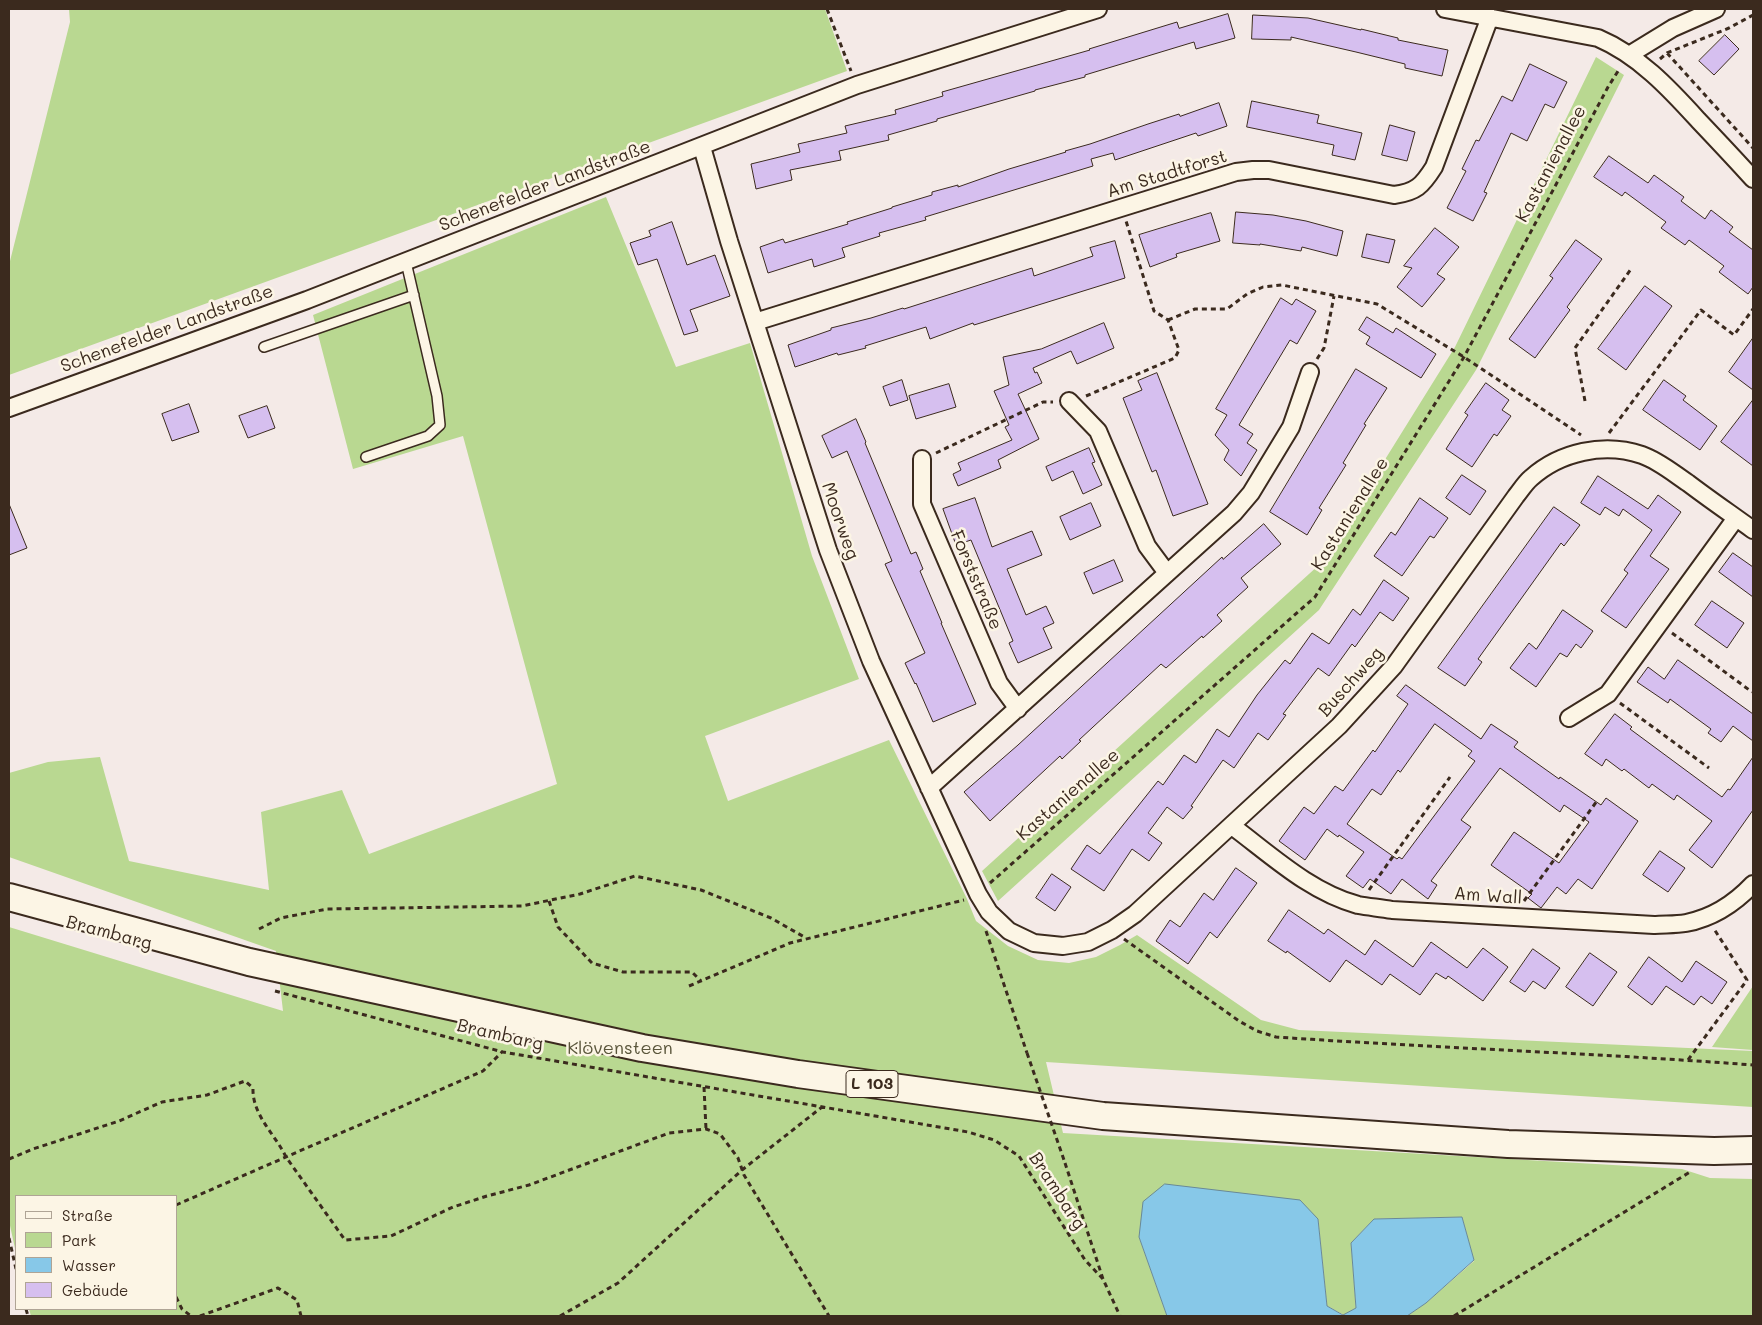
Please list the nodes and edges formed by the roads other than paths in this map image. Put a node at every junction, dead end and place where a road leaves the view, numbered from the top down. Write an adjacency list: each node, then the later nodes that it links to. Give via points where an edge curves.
1 (1098, 9): 6 (street, Schenefelder Landstraße, via 857,85)
2 (1445, 9): 4 (street)
3 (1716, 9): 5 (street, via 1673,28)
4 (1490, 18): 5 (street, via 1598,38); 10 (street, Am Stadtforst, via 1434,167 1424,182 1410,193 1394,195 1269,170 1236,172)
5 (1629, 55): 7 (street, via 1671,91)
6 (702, 147): 8 (street, Schenefelder Landstraße); 10 (street, Moorweg)
7 (1753, 179)
8 (406, 262): 9 (lane); 14 (street, Schenefelder Landstraße)
9 (414, 295): 11 (lane); 15 (lane, via 437,396 440,425 428,436)
10 (755, 322): 22 (street, Moorweg, via 828,550 871,661)
11 (264, 346)
12 (1310, 372): 19 (street, via 1291,427 1251,494)
13 (1069, 402): 19 (street, via 1098,431 1147,546)
14 (9, 408)
15 (366, 457)
16 (922, 459): 20 (street, Forststraße, via 922,504 1000,683)
17 (1736, 518): 18 (street, Buschweg); 21 (street, via 1608,694); 23 (street, Buschweg, via 1664,466 1643,456 1620,450 1596,451 1570,454 1548,465 1529,479 1394,666 1339,726)
18 (1753, 530)
19 (1167, 572): 20 (street)
20 (1018, 708): 22 (street)
21 (1569, 718)
22 (930, 788): 25 (street, Moorweg)
23 (1232, 826): 24 (street, Am Wall, via 1296,875 1325,892 1358,905 1392,910 1684,924 1707,918 1744,894); 25 (street, Buschweg, via 1135,914 1088,942 1063,946 1034,943 1009,931 989,912)
24 (1753, 884)
25 (978, 894)
26 (9, 897): 27 (main road, L 103, via 250,962 642,1048 798,1074 1103,1116 1508,1144)
27 (1753, 1150)

